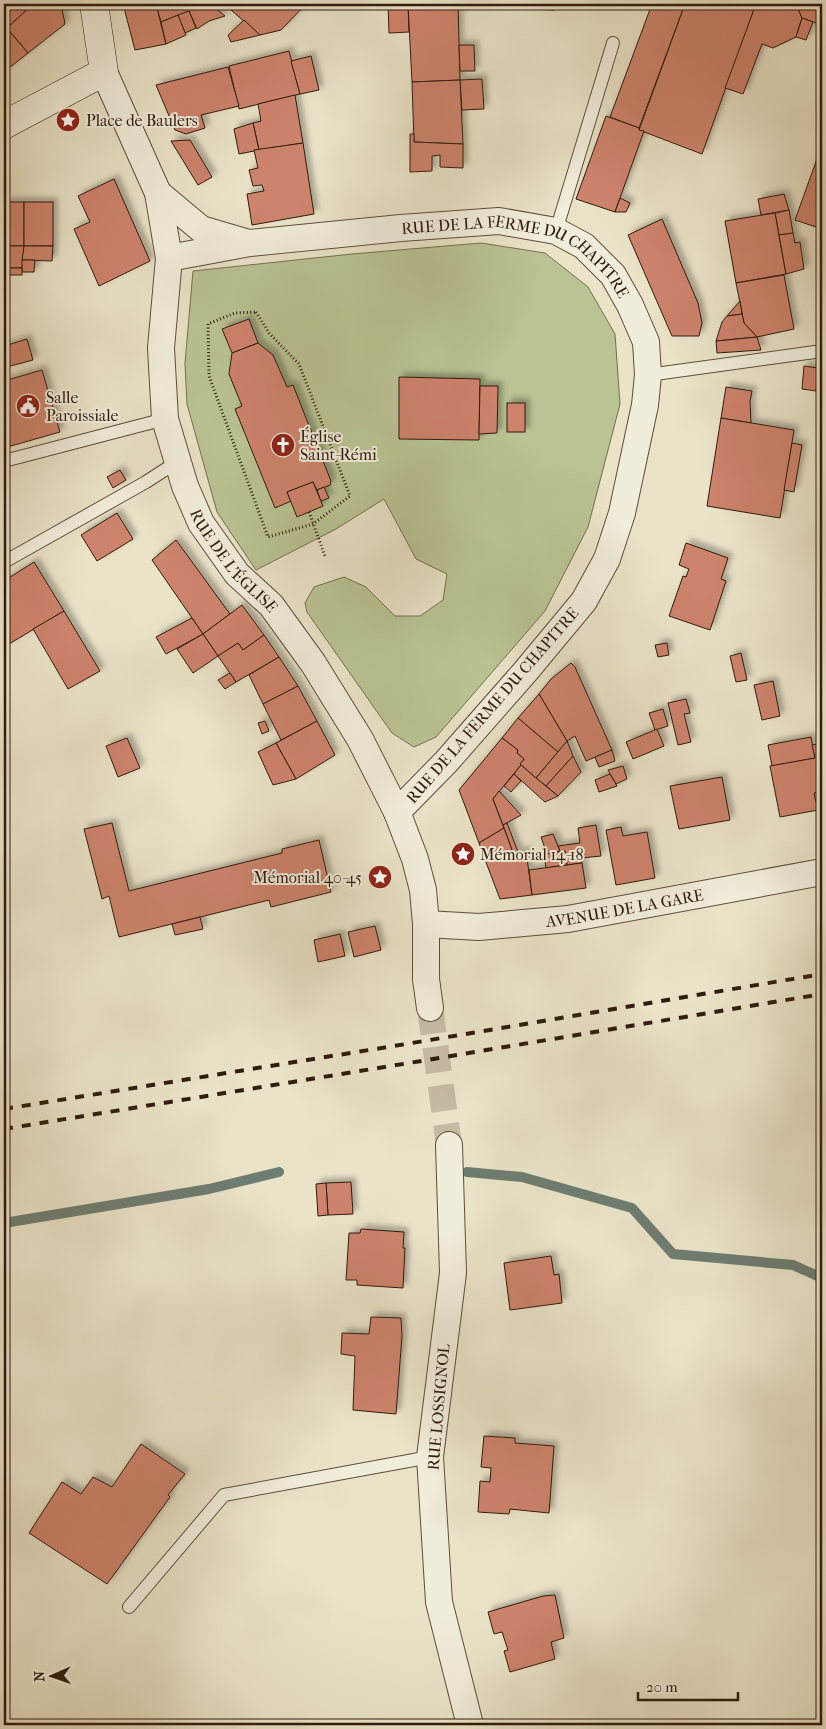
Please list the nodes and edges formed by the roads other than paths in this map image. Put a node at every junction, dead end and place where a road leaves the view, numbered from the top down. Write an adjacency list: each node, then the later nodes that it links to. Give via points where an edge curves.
1 (94, 4): 3 (street)
2 (613, 42): 6 (lane)
3 (104, 72): 4 (street); 5 (street, RUE DE L'ÉGLISE)
4 (4, 125)
5 (158, 193): 7 (street, RUE DE LA FERME DU CHAPITRE, via 201,229); 8 (street, RUE DE L'ÉGLISE)
6 (556, 231): 7 (street, RUE DE LA FERME DU CHAPITRE, via 499,222); 10 (street, RUE DE LA FERME DU CHAPITRE, via 584,246 613,275 646,342)
7 (250, 243): 8 (street, RUE DE LA FERME DU CHAPITRE)
8 (169, 258): 11 (street, RUE DE L'ÉGLISE, via 161,348)
9 (822, 351): 10 (lane)
10 (648, 375): 15 (street, RUE DE LA FERME DU CHAPITRE, via 646,406 622,513 607,559 584,601 446,762)
11 (165, 419): 12 (lane); 13 (street, RUE DE L'ÉGLISE)
12 (4, 461)
13 (177, 462): 14 (lane); 15 (street, RUE DE L'ÉGLISE, via 202,523 237,574 271,605 313,663 360,739)
14 (4, 562)
15 (396, 812): 17 (street, RUE DE L'ÉGLISE, via 415,859 423,890)
16 (822, 872): 17 (street, AVENUE DE LA GARE, via 568,919 479,927)
17 (426, 924): 18 (street, via 426,980)
18 (430, 1008)
19 (449, 1145): 20 (street, RUE LOSSIGNOL, via 453,1272)
20 (430, 1457): 21 (lane, via 224,1495); 22 (street, RUE LOSSIGNOL, via 439,1602)
21 (129, 1607)
22 (470, 1725)

